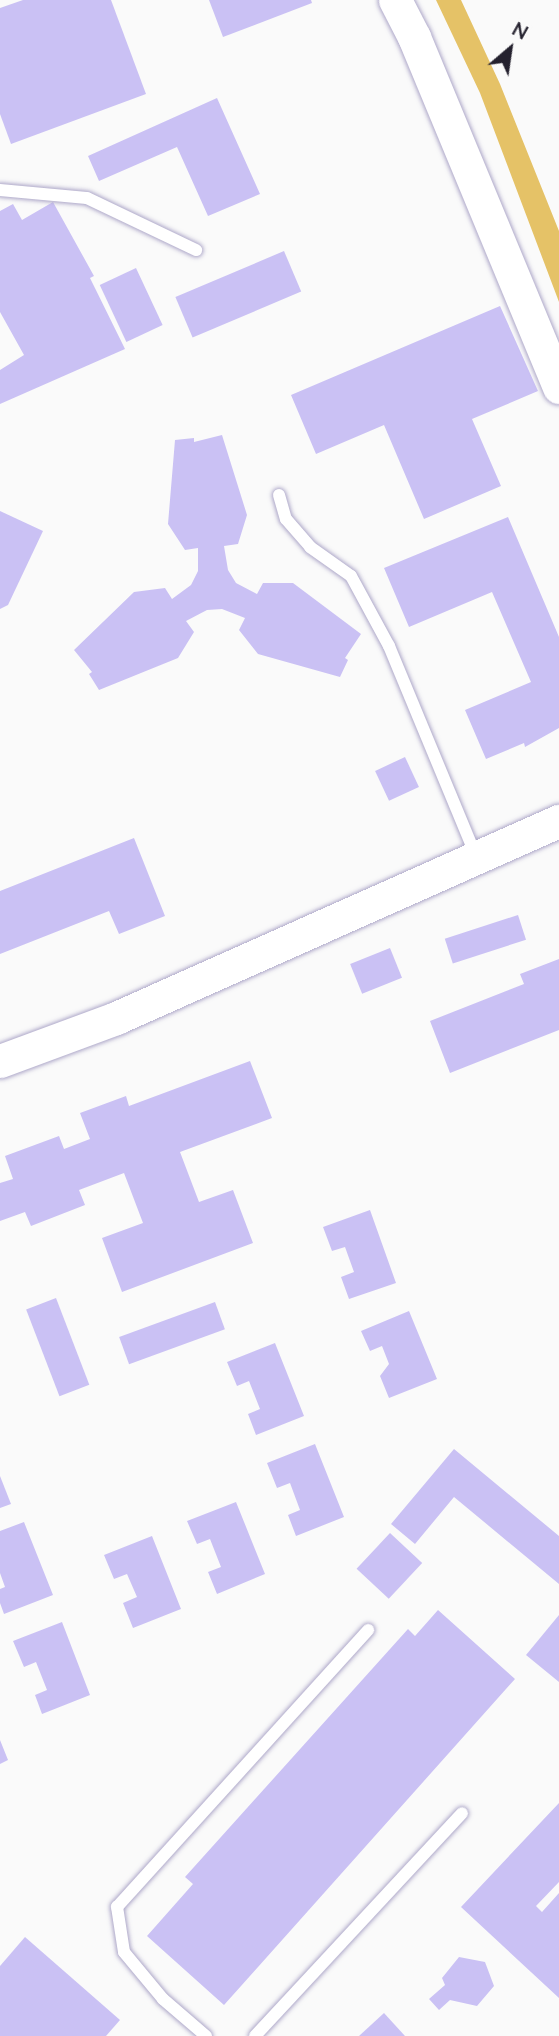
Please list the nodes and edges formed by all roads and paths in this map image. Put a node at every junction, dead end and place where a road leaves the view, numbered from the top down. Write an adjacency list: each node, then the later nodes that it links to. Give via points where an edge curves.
1 (394, 0): 4 (street, via 414,37)
2 (0, 190): 3 (lane, via 87,198)
3 (195, 250)
4 (559, 387)
5 (279, 495): 7 (lane, via 286,519 310,547 351,576 390,646)
6 (559, 821): 7 (street)
7 (477, 858): 8 (street, via 116,1018)
8 (0, 1061)
9 (368, 1630): 11 (lane, via 117,1907 124,1952 163,1999)
10 (462, 1812): 12 (lane)
11 (206, 2036)
12 (255, 2036)

